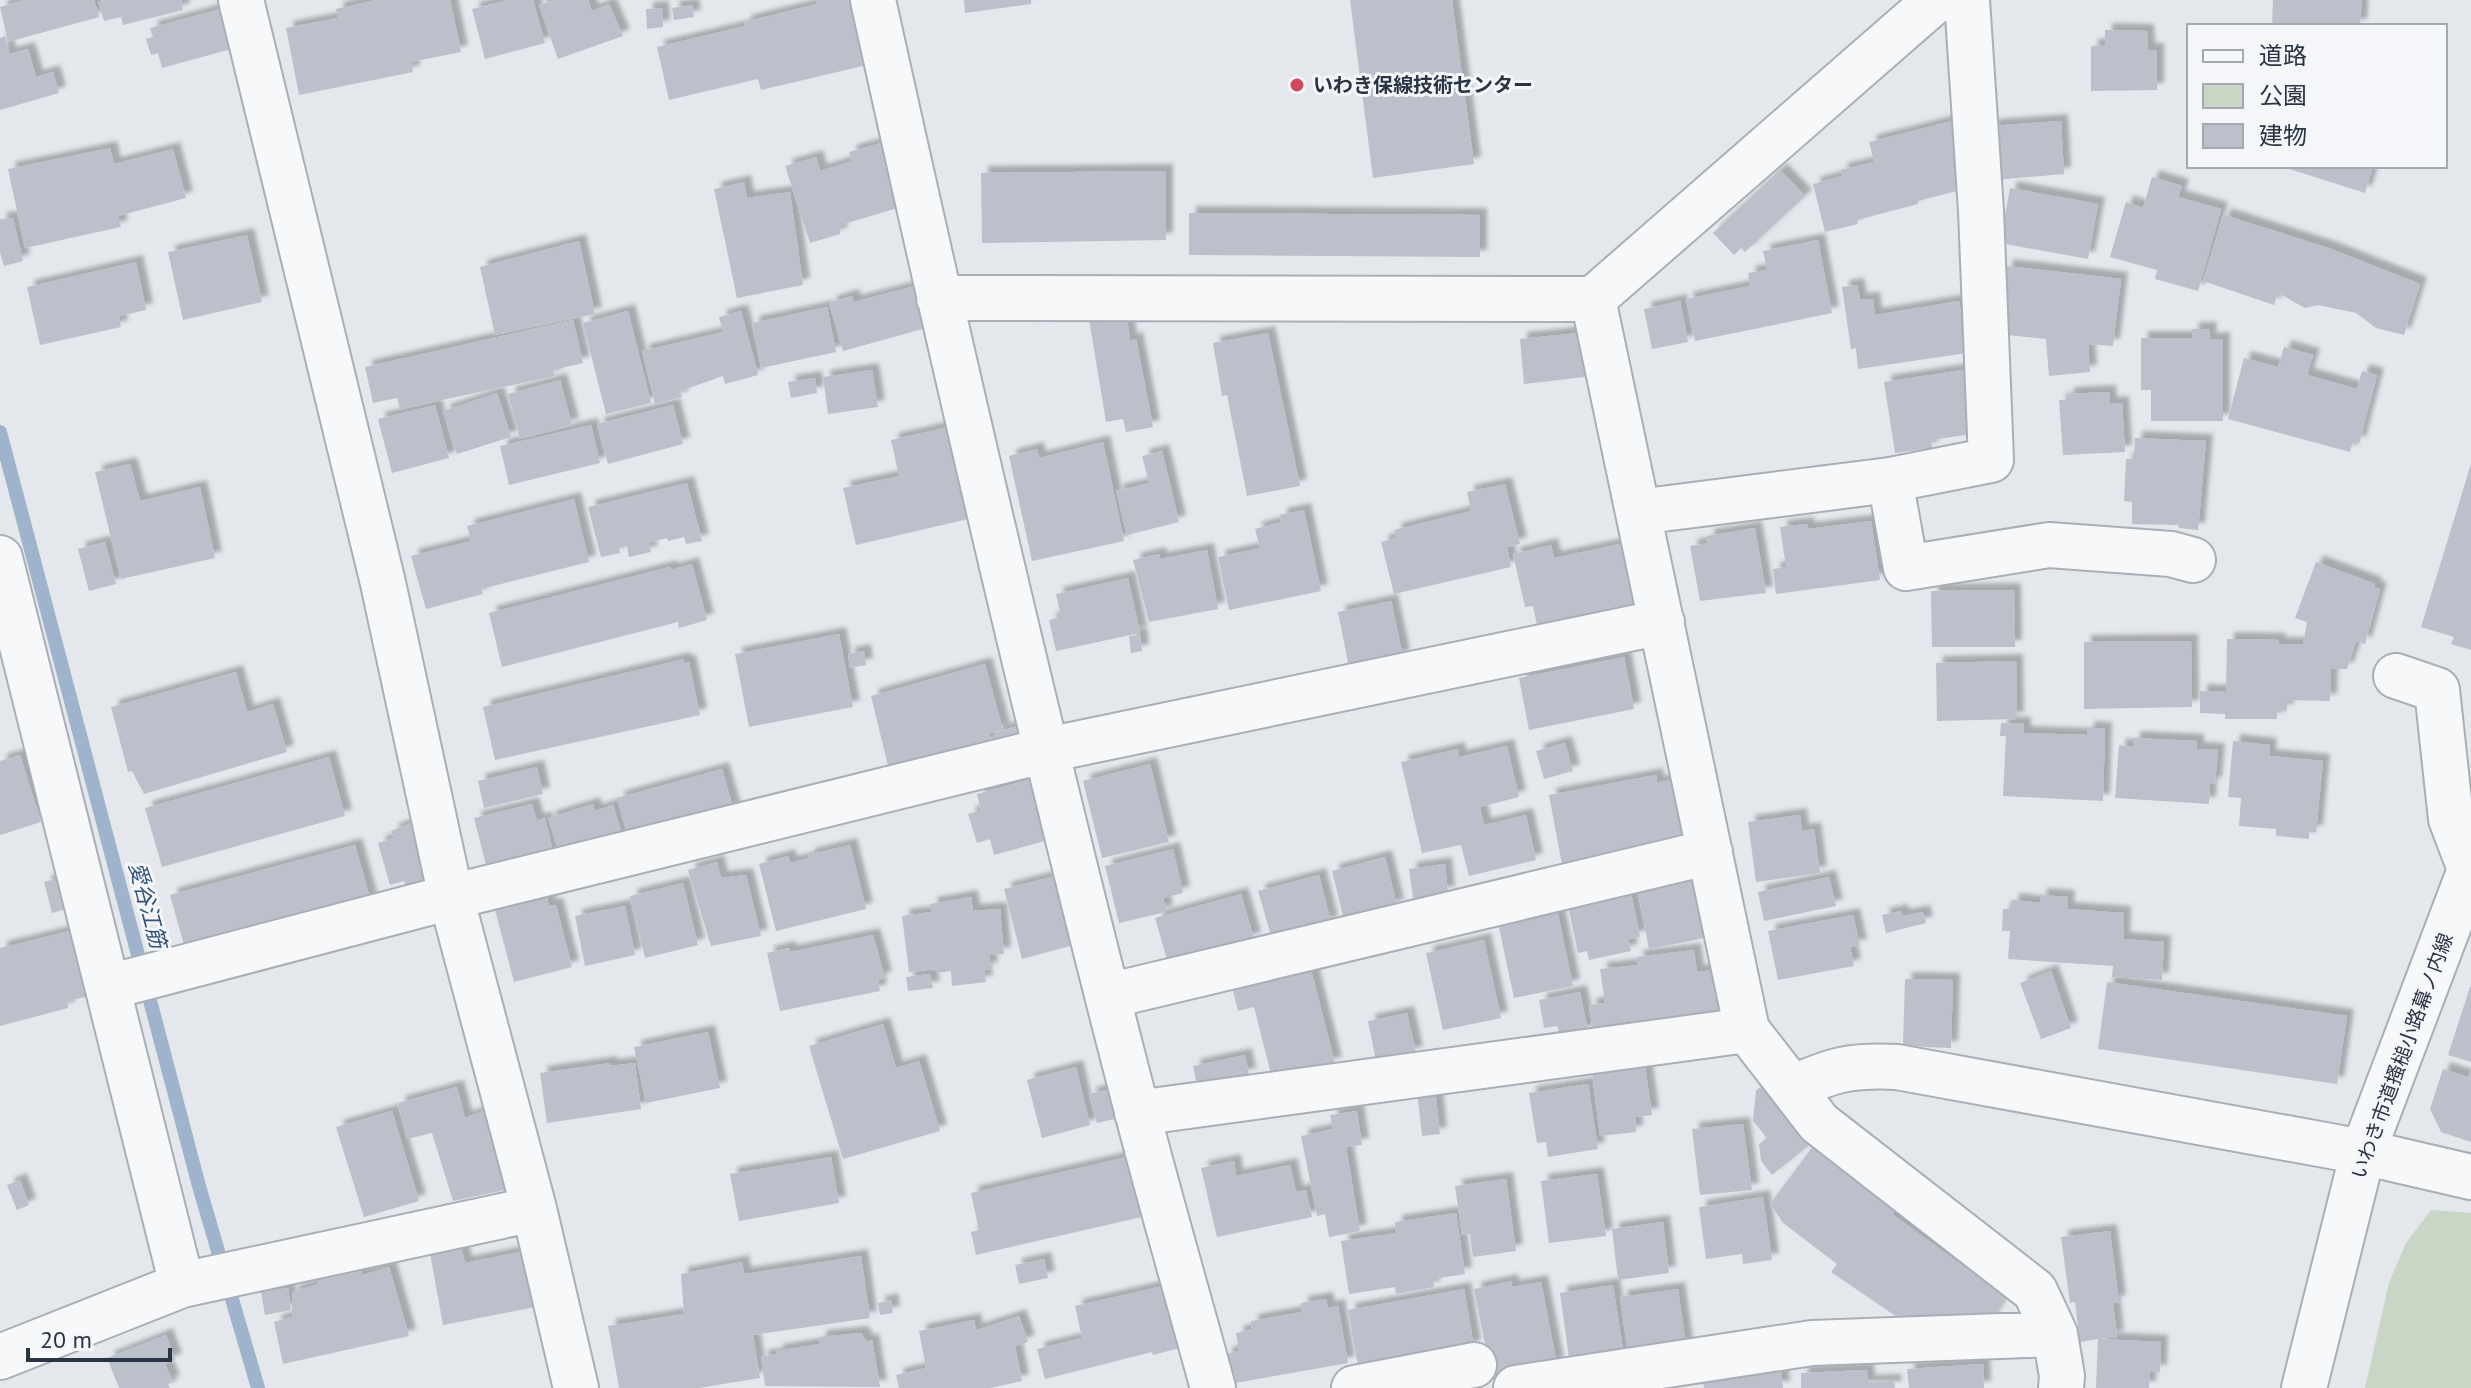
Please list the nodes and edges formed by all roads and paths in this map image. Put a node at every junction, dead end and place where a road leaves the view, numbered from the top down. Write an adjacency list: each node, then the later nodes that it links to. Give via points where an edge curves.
1 (241, 0): 16 (street, via 380,568)
2 (873, 0): 5 (street)
3 (1936, 0): 6 (street)
4 (1967, 0): 7 (street, via 1991,460)
5 (939, 298): 6 (street); 13 (street)
6 (1593, 299): 8 (street)
7 (1890, 480): 8 (street); 10 (street, via 1906,568 2049,545)
8 (1638, 512): 11 (street)
9 (0, 558): 17 (street)
10 (2193, 560)
11 (1662, 622): 13 (street); 14 (street)
12 (2396, 676): 15 (street, via 2437,690 2451,819)
13 (1047, 750): 16 (street); 18 (street)
14 (1710, 852): 18 (street); 19 (street)
15 (2471, 868): 22 (street, いわき市道搔槌小路幕ノ内線)
16 (451, 897): 17 (street); 24 (street)
17 (118, 984): 25 (street)
18 (1108, 996): 21 (street)
19 (1747, 1030): 20 (street); 21 (street)
20 (1792, 1088): 22 (street, via 1832,1070 1897,1067); 26 (street, via 1819,1123 2035,1291)
21 (1137, 1113): 30 (street)
22 (2363, 1152): 23 (street); 34 (street, いわき市道搔槌小路幕ノ内線)
23 (2471, 1177)
24 (534, 1209): 25 (street); 29 (street)
25 (192, 1282): 27 (street)
26 (2055, 1334): 32 (street, via 1812,1343); 33 (street)
27 (0, 1357)
28 (1474, 1365): 31 (street)
29 (576, 1388)
30 (1213, 1388)
31 (1354, 1388)
32 (1516, 1388)
33 (2061, 1388)
34 (2304, 1388)

